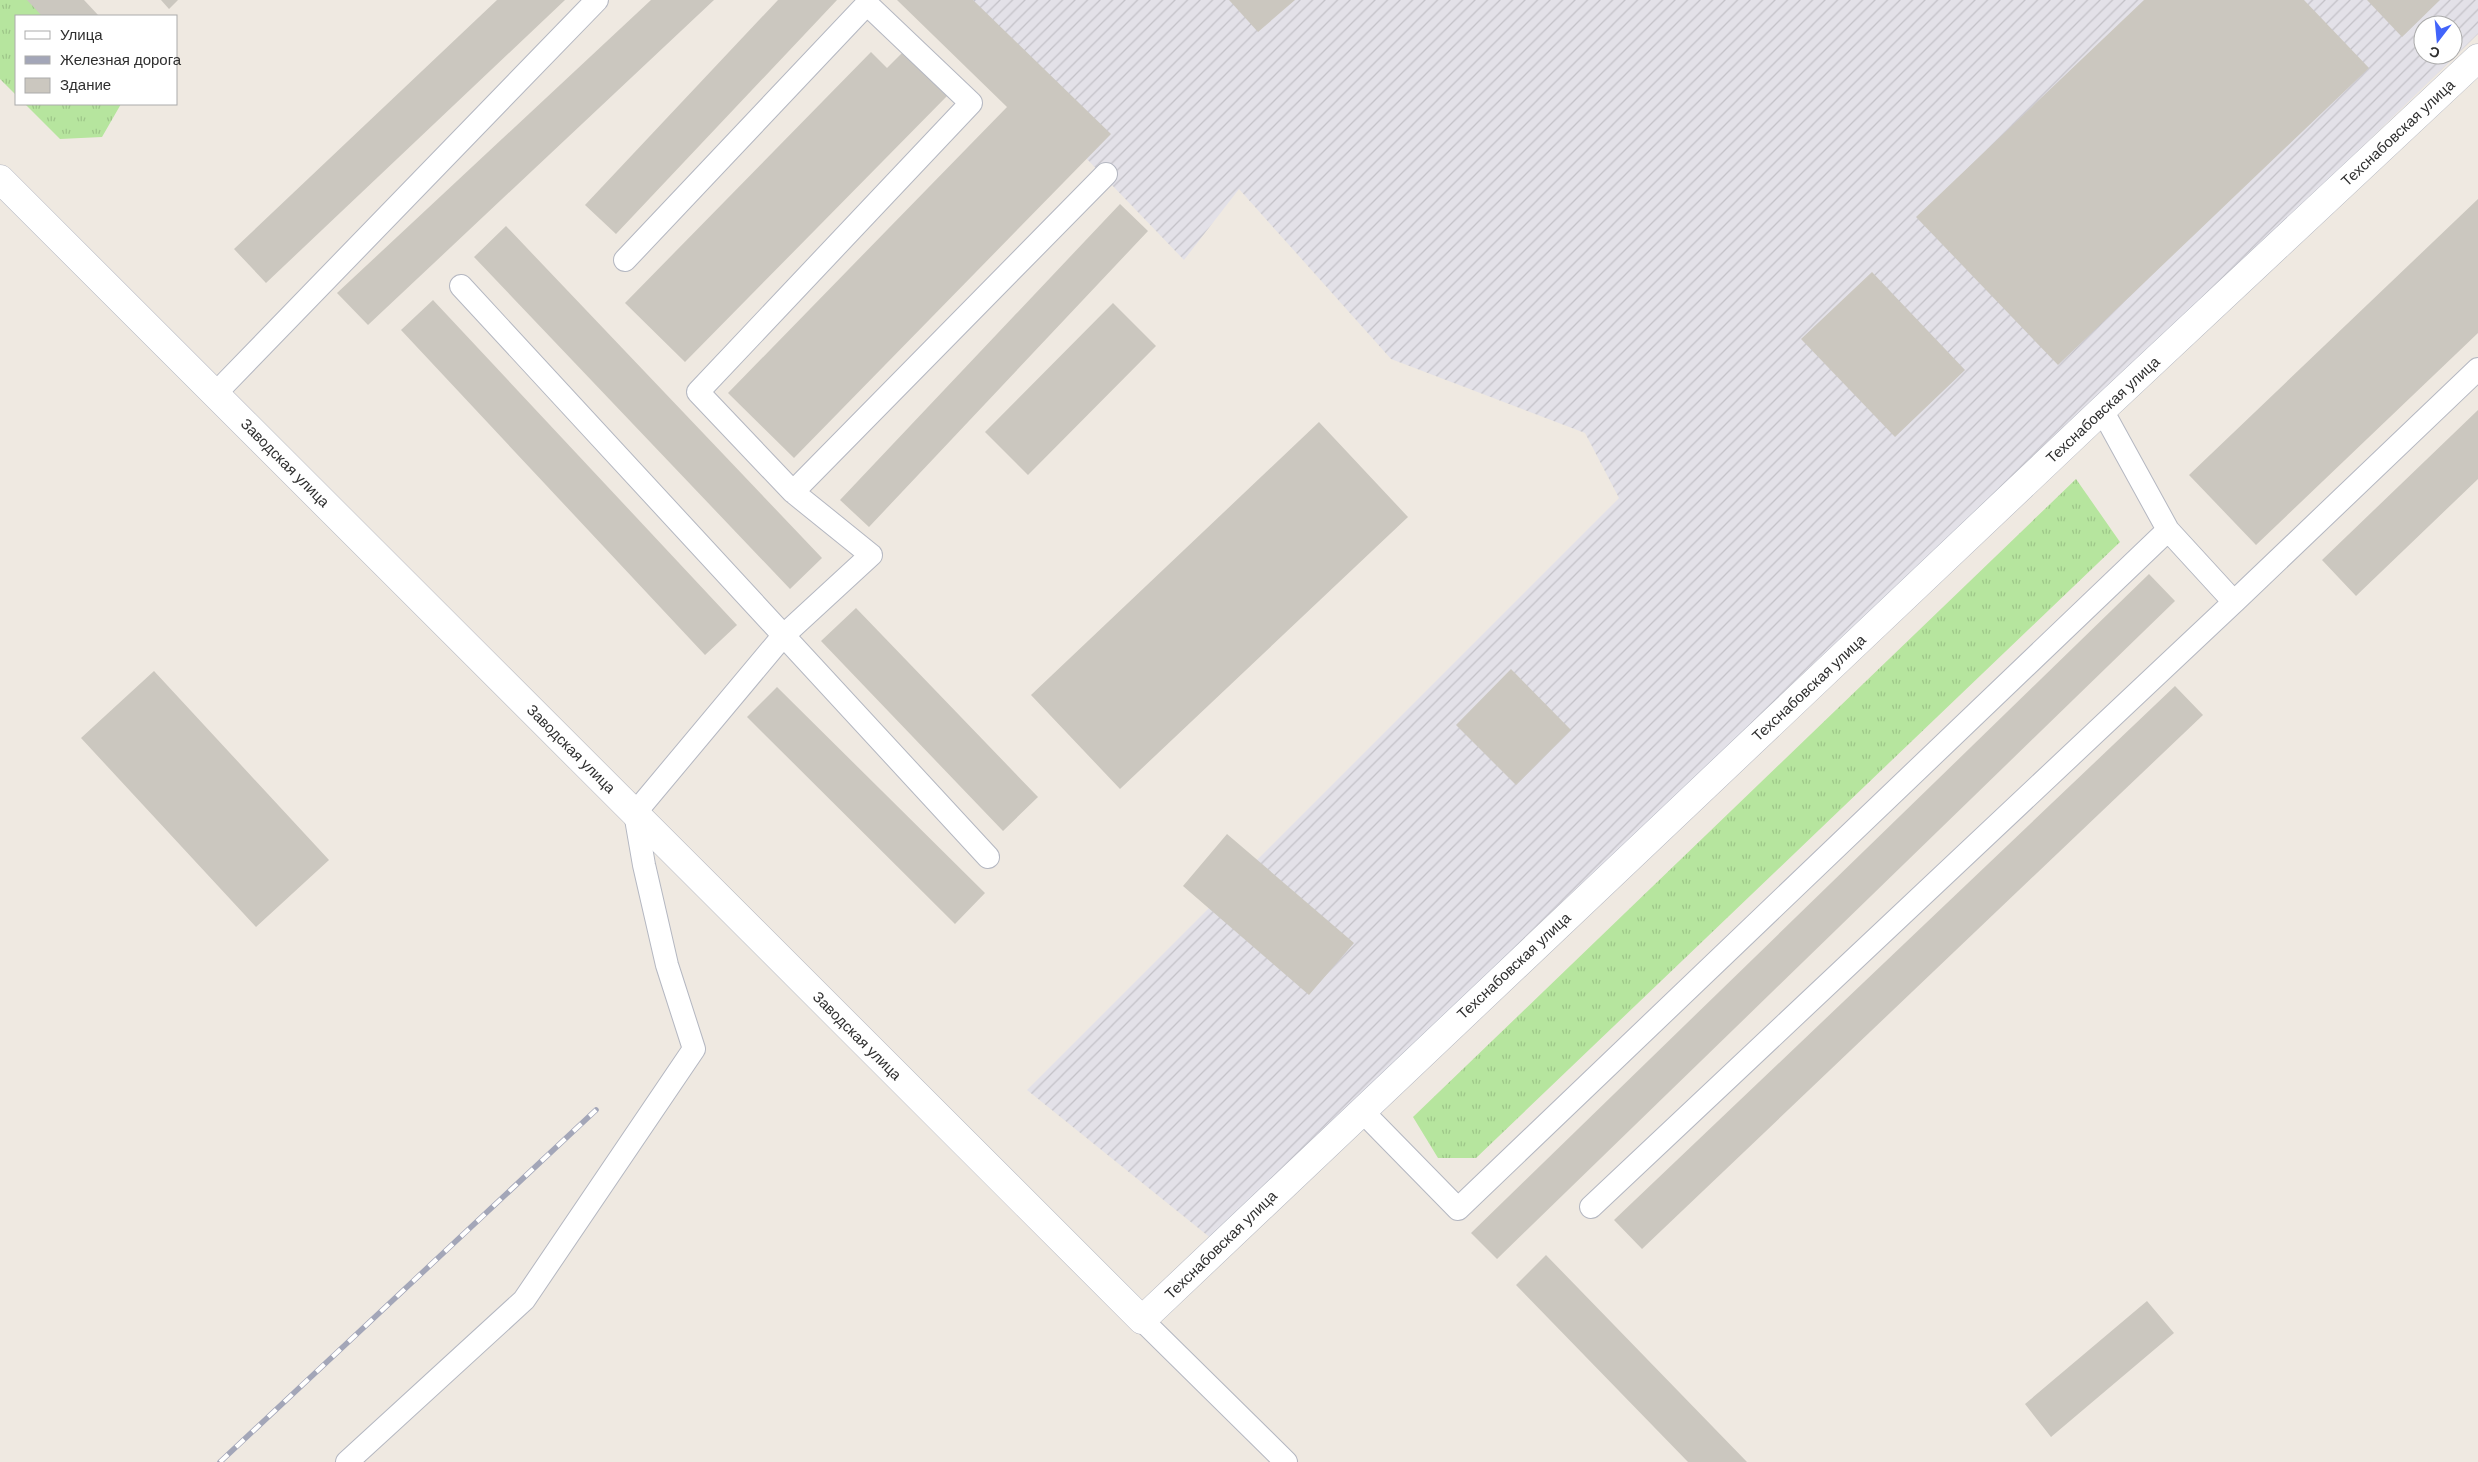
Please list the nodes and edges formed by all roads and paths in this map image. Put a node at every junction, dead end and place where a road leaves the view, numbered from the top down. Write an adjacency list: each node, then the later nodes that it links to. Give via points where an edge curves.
1 (597, 0): 8 (lane)
2 (2478, 58): 9 (street, Техснабовская улица)
3 (1106, 174): 10 (lane)
4 (0, 179): 8 (street, Заводская улица)
5 (625, 260): 10 (lane, via 867,4 971,103 698,392)
6 (460, 286): 13 (lane)
7 (2478, 369): 12 (lane)
8 (215, 394): 14 (street, Заводская улица)
9 (2102, 410): 11 (lane); 16 (street, Техснабовская улица)
10 (793, 492): 13 (lane, via 871,555)
11 (2168, 530): 12 (lane); 16 (lane, via 1458,1209)
12 (2234, 602): 17 (lane)
13 (783, 636): 14 (lane); 15 (lane)
14 (636, 813): 18 (street, Заводская улица); 19 (lane, via 666,965 694,1049 524,1300)
15 (988, 858)
16 (1362, 1111): 18 (street, Техснабовская улица)
17 (1591, 1207)
18 (1142, 1320): 20 (lane)
19 (347, 1462)
20 (1286, 1462)

